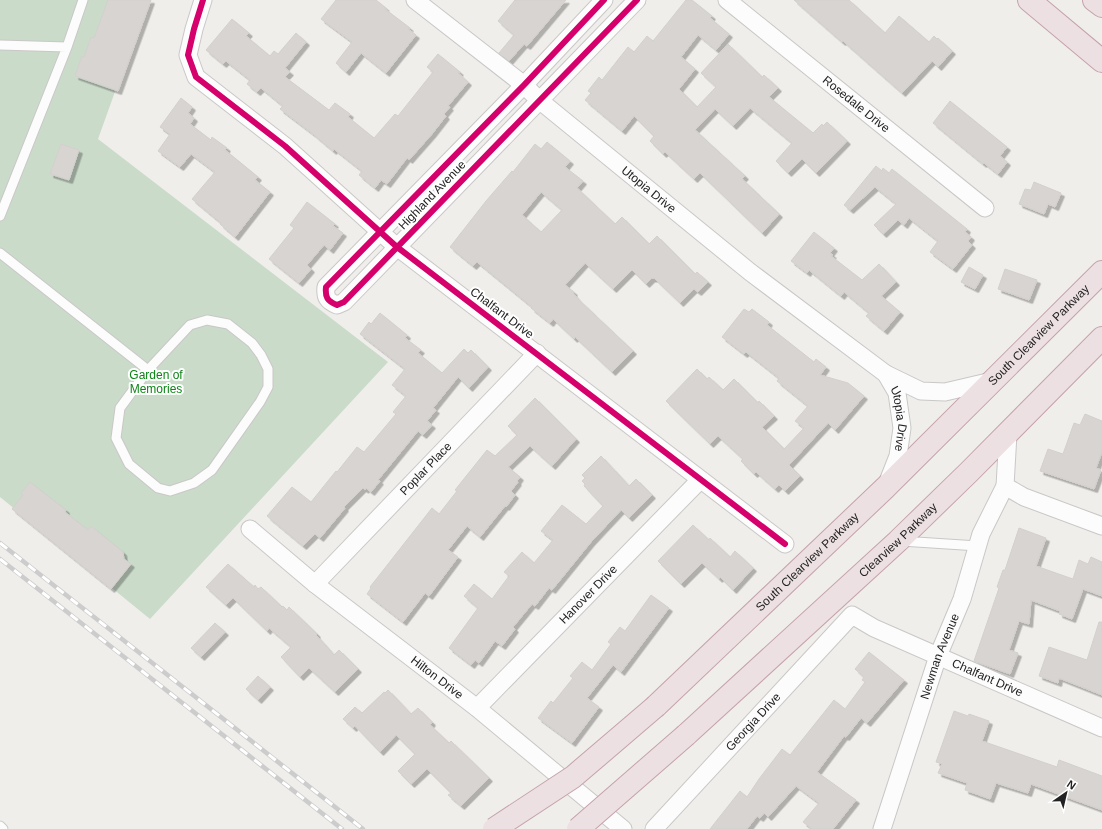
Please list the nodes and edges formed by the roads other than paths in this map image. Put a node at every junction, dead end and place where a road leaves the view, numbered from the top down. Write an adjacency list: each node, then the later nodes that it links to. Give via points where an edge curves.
1 (83, 0): 11 (lane)
2 (203, 0): 17 (street, Chalfant Drive, via 188,56 196,77 285,146)
3 (415, 0): 13 (street, Utopia Drive)
4 (604, 0): 13 (street, Highland Avenue)
5 (637, 0): 14 (street, Highland Avenue)
6 (727, 0): 15 (street, Rosedale Drive)
7 (1029, 0): 12 (highway)
8 (1094, 0): 9 (highway)
9 (1102, 6)
10 (0, 45): 11 (lane)
11 (67, 47): 16 (lane)
12 (1102, 61)
13 (524, 85): 14 (street, Utopia Drive); 17 (street, Highland Avenue)
14 (539, 100): 18 (street, Highland Avenue); 24 (street, Utopia Drive, via 750,272)
15 (985, 208)
16 (0, 216)
17 (380, 232): 18 (street, Chalfant Drive); 18 (street, Highland Avenue, via 326,287 325,295 329,301 337,305 344,302)
18 (397, 246): 22 (street, Chalfant Drive)
19 (0, 254): 23 (lane)
20 (1102, 272): 25 (highway, South Clearview Parkway)
21 (1102, 338): 26 (highway, Clearview Parkway)
22 (537, 354): 27 (street, Chalfant Drive); 35 (street, Poplar Place)
23 (148, 370): 23 (lane, via 120,408 116,438 129,464 158,488 170,491 194,483 212,470 268,388 268,369 252,342 228,324 207,320 190,325)
24 (886, 374): 25 (street, Utopia Drive, via 921,391 945,392); 29 (street, Utopia Drive, via 897,393 902,428 898,456)
25 (992, 381): 29 (highway, South Clearview Parkway)
26 (1008, 434): 28 (street); 32 (highway, Clearview Parkway)
27 (700, 480): 33 (street, Chalfant Drive); 38 (street, Hanover Drive)
28 (1004, 486): 30 (street, via 1024,497); 34 (street, Newman Avenue, via 981,534)
29 (886, 488): 42 (highway, South Clearview Parkway, bridge, via 656,706 573,777)
30 (1102, 526)
31 (250, 529): 35 (street, Hilton Drive)
32 (898, 541): 34 (lane); 43 (highway, Clearview Parkway, bridge, via 686,735)
33 (785, 544)
34 (978, 546): 37 (street, Newman Avenue, via 962,599)
35 (315, 584): 38 (street, Hilton Drive)
36 (852, 615): 37 (street, Chalfant Drive, via 874,628); 45 (street, Georgia Drive)
37 (938, 656): 39 (street, Chalfant Drive); 46 (street, Newman Avenue)
38 (477, 708): 44 (street, Hilton Drive)
39 (1102, 728)
40 (0, 826): 41 (lane)
41 (3, 829)
42 (494, 829)
43 (578, 829)
44 (623, 829)
45 (654, 829)
46 (882, 829)

